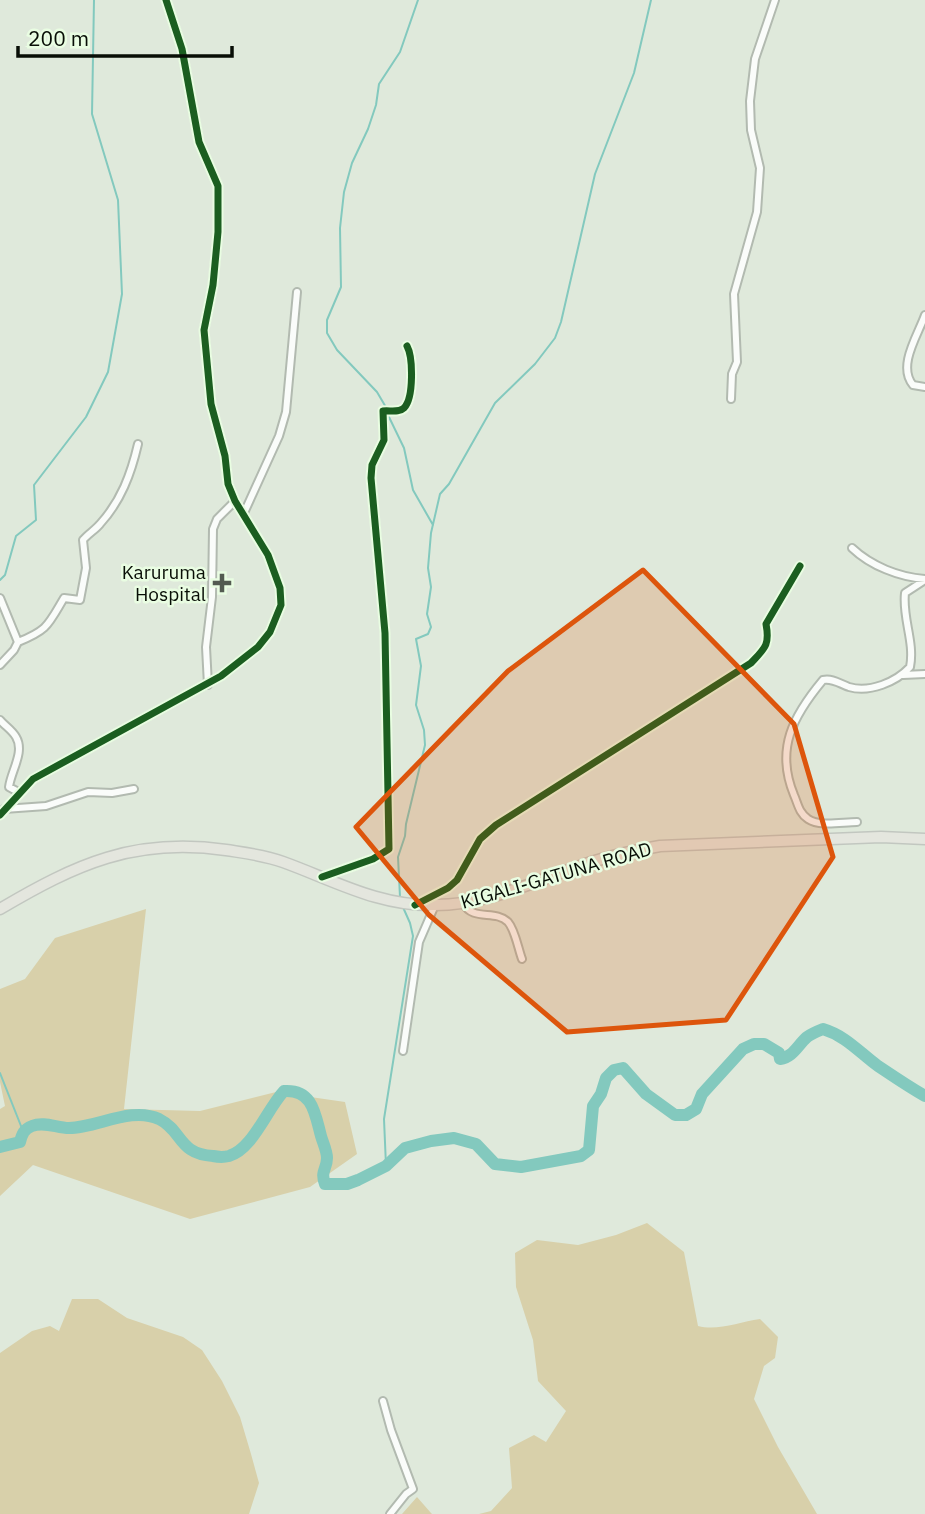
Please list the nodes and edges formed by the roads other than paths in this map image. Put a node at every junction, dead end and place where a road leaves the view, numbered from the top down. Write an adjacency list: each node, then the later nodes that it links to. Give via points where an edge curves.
1 (166, 0): 9 (street, via 182,48 199,142 218,186 213,285 204,330 211,404)
2 (775, 0): 7 (street, via 755,59 750,101 760,168 757,212 734,294 737,354)
3 (297, 292): 10 (street, via 286,412)
4 (925, 315): 6 (street, via 912,347 908,374 913,385)
5 (407, 346): 26 (street, via 412,356 410,397 404,408 384,409 384,439 371,471 385,633 389,849)
6 (925, 387)
7 (732, 399)
8 (138, 444): 15 (street, via 120,496 83,540 86,568 80,600 64,598 41,632)
9 (235, 501): 10 (street); 19 (street, via 213,529)
10 (244, 513): 19 (street, via 275,570 281,605 258,647)
11 (852, 548): 13 (street, via 885,569)
12 (800, 566): 28 (street, via 766,624 766,645 751,663 496,825 480,839 457,880)
13 (925, 580): 18 (street, via 905,593 912,656 910,667)
14 (0, 598): 15 (street)
15 (18, 642): 16 (street)
16 (0, 665)
17 (925, 674): 18 (street)
18 (901, 675): 24 (street, via 874,687 852,688 823,680 796,720 785,748 798,809 818,823)
19 (208, 685): 22 (street, via 33,779)
20 (0, 720): 22 (street, via 16,736 20,750 9,787)
21 (134, 789): 23 (street, via 88,792 46,806)
22 (20, 793): 23 (street)
23 (2, 812)
24 (857, 822)
25 (925, 839): 27 (highway, KIGALI-GATUNA ROAD, via 660,846 629,851 516,891)
26 (322, 877): 28 (highway, KIGALI-GATUNA ROAD, via 385,901); 30 (highway, KIGALI-GATUNA ROAD, via 262,856 214,849 143,848 72,869)
27 (463, 903): 29 (highway, KIGALI-GATUNA ROAD); 31 (street, via 473,914 505,920)
28 (415, 905): 29 (highway, KIGALI-GATUNA ROAD)
29 (435, 905): 32 (street, via 419,942)
30 (0, 909)
31 (522, 959)
32 (403, 1051)
33 (383, 1401): 34 (street, via 413,1489)
34 (390, 1514)

